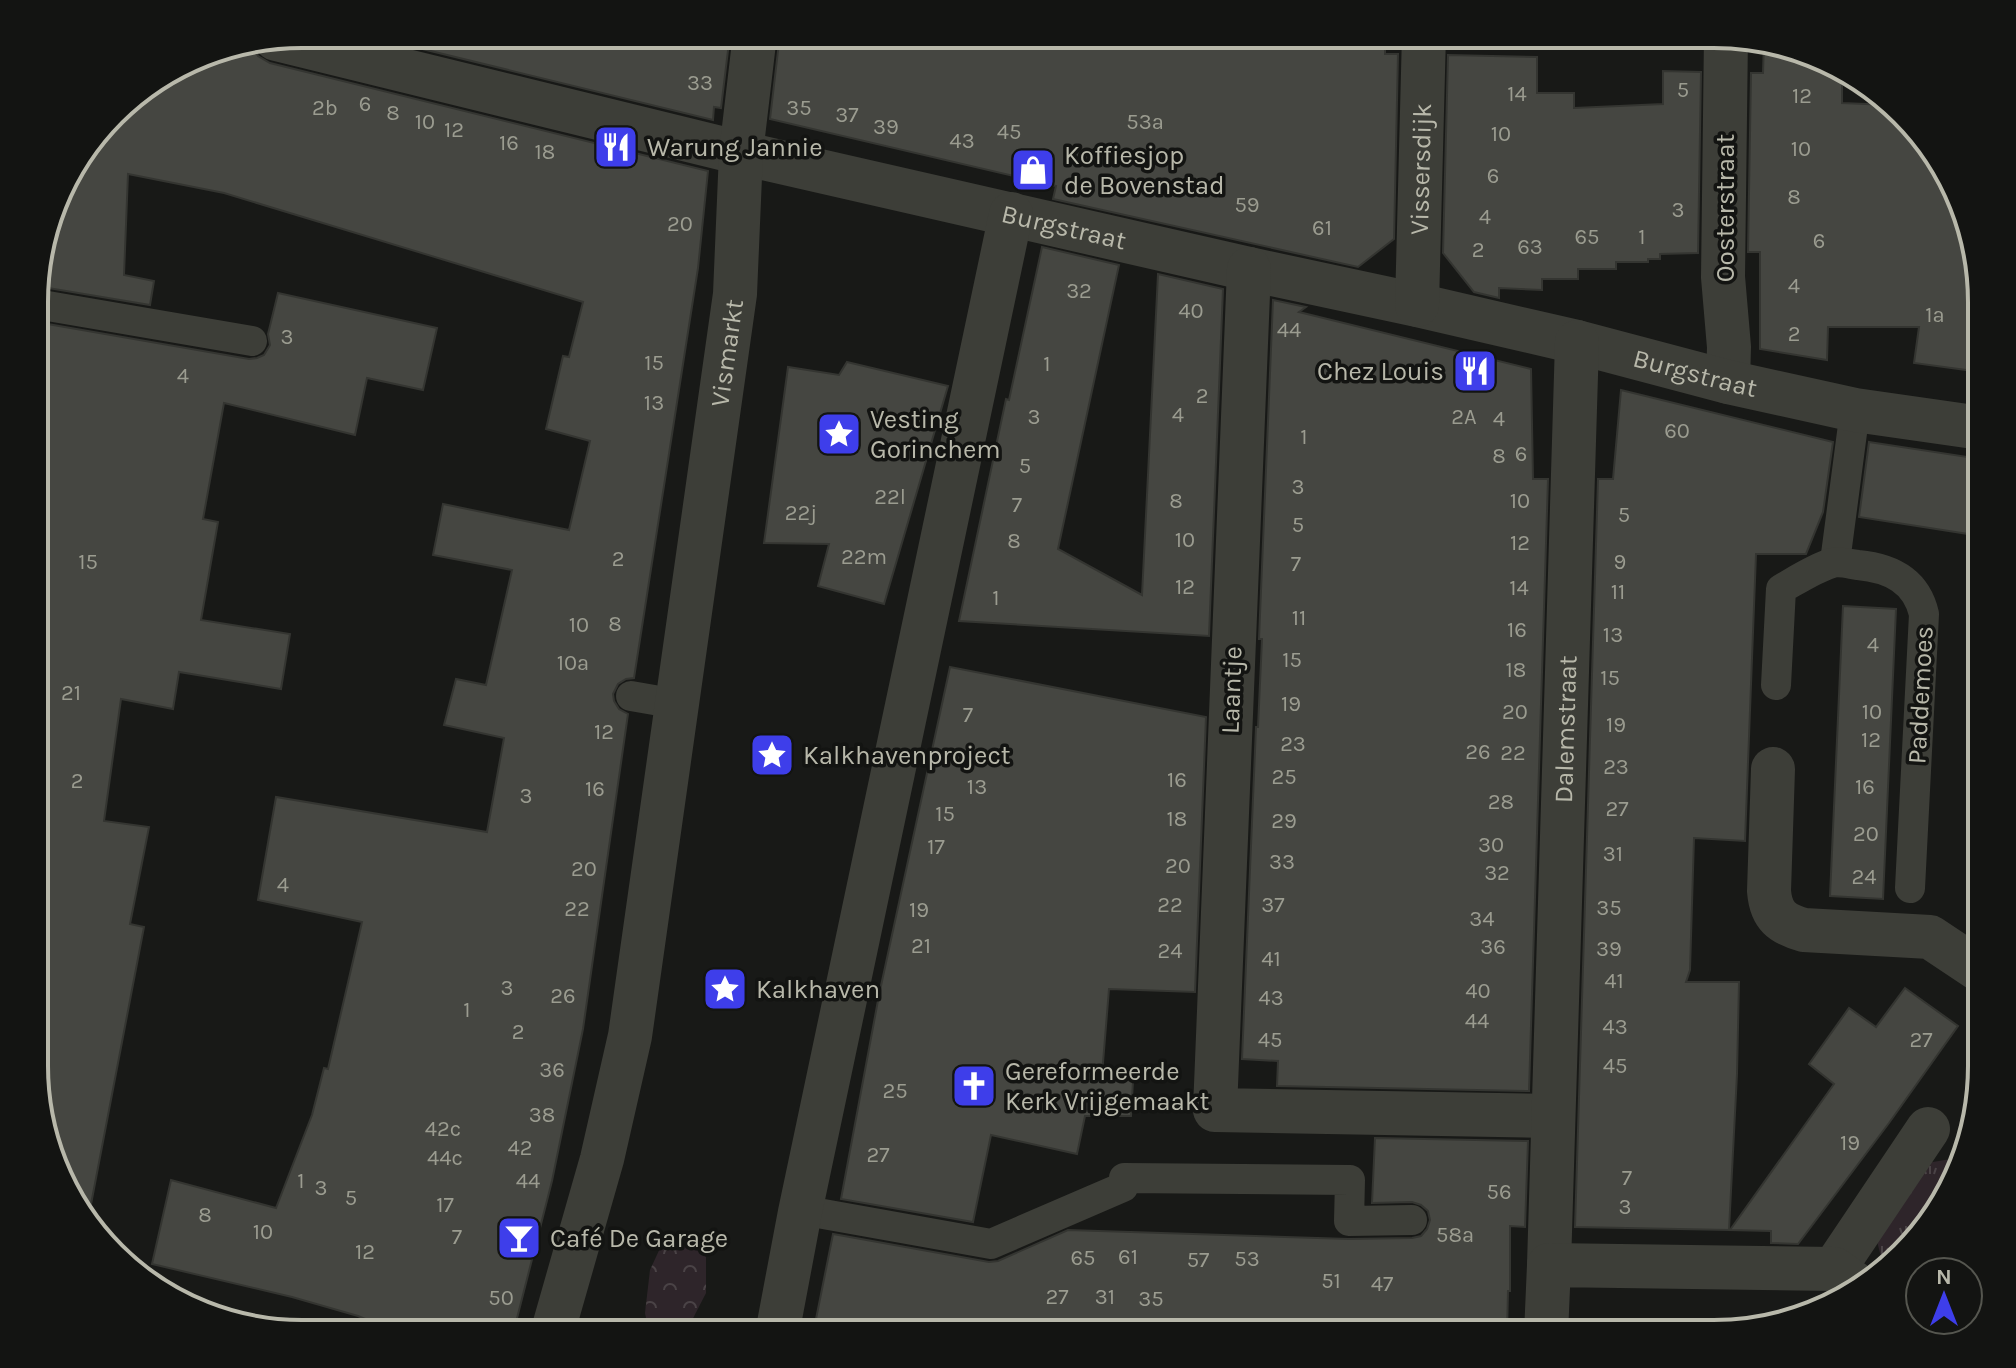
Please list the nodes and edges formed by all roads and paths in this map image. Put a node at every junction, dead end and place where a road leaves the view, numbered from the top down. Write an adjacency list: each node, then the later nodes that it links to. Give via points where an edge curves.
1 (313, 48): 5 (street, Burgstraat)
2 (753, 48): 5 (street, Vismarkt)
3 (1424, 49): 8 (street, Vissersdijk)
4 (1726, 49): 12 (street, Oosterstraat, via 1723,277)
5 (741, 153): 6 (street, Burgstraat); 18 (street, Vismarkt, via 735,294)
6 (1011, 214): 7 (street, Burgstraat); 24 (street)
7 (1249, 269): 8 (street, Burgstraat); 22 (street, Laantje, via 1215,1110)
8 (1417, 305): 11 (street, Burgstraat)
9 (48, 306): 10 (lane)
10 (252, 341)
11 (1577, 342): 12 (street, Burgstraat); 22 (street, Dalemstraat)
12 (1728, 382): 13 (street, Burgstraat)
13 (1855, 410): 14 (street, Burgstraat); 15 (lane)
14 (1967, 426)
15 (1835, 562): 16 (lane, via 1781,589); 20 (lane, Paddemoes, via 1887,571 1911,586 1921,600)
16 (1776, 685)
17 (631, 696): 18 (lane)
18 (677, 704): 28 (street, via 630,1036)
19 (1773, 769): 21 (street, via 1769,891 1779,918 1804,930 1930,937)
20 (1910, 888)
21 (1967, 962)
22 (1553, 1116): 26 (street, Dalemstraat)
23 (1928, 1129): 27 (street)
24 (801, 1210): 25 (lane, via 991,1244 1123,1187 1124,1178 1350,1180 1349,1221); 29 (street)
25 (1412, 1220)
26 (1549, 1265): 27 (street); 30 (street, Dalemstraat)
27 (1846, 1277)
28 (556, 1319)
29 (780, 1319)
30 (1547, 1320)

